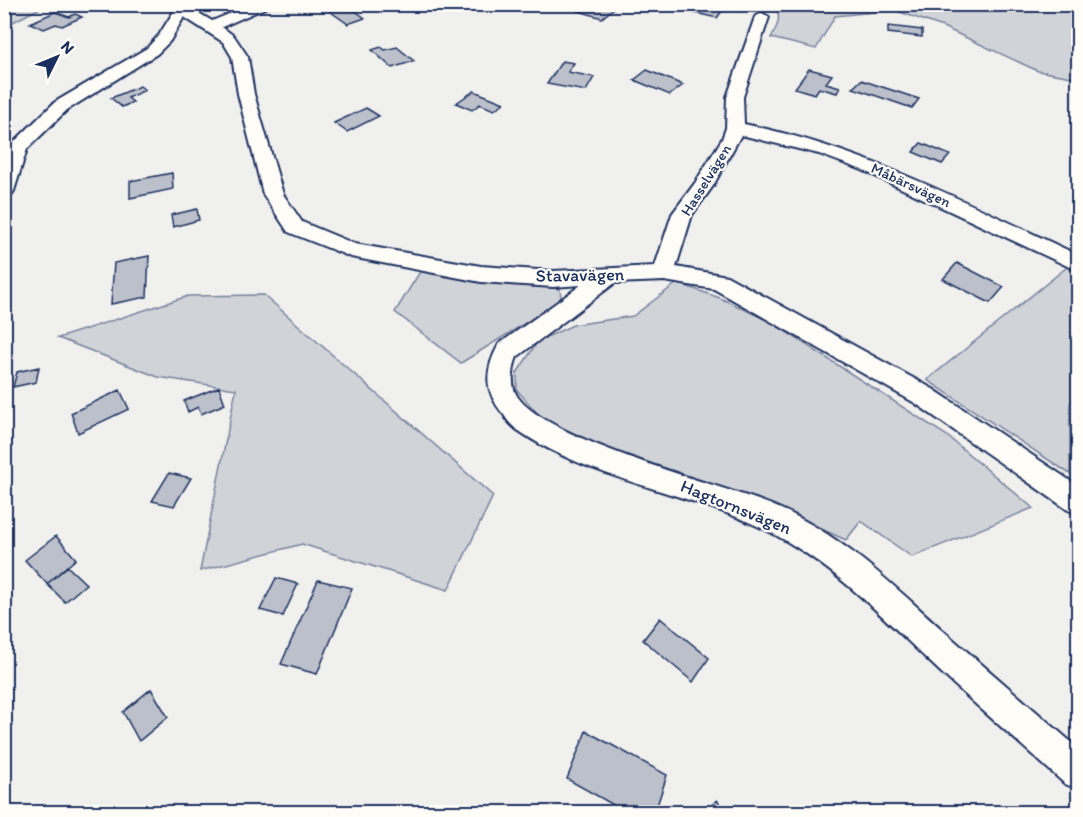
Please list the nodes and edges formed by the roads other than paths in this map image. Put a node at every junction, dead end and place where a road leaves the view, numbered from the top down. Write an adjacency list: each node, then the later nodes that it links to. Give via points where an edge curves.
1 (267, 4): 4 (street)
2 (176, 7): 4 (street, Stavavägen); 6 (street, via 165,38 152,51 61,106 19,147)
3 (762, 17): 5 (street, Hasselvägen, via 735,97)
4 (211, 26): 9 (street, Stavavägen, via 229,39 240,57 273,194 295,227 351,250 481,274 553,279)
5 (735, 128): 7 (street, Måbärsvägen, via 778,135 877,168); 8 (street, Hasselvägen, via 703,186 682,214)
6 (4, 191)
7 (1078, 264)
8 (664, 273): 9 (street, Stavavägen); 10 (street, Stavavägen, via 719,282 833,344 924,396)
9 (611, 275): 11 (street, Hagtornsvägen, via 507,351 501,366 502,395 523,420 576,449 762,514 798,532 843,562 891,602)
10 (1078, 501)
11 (1078, 771)

